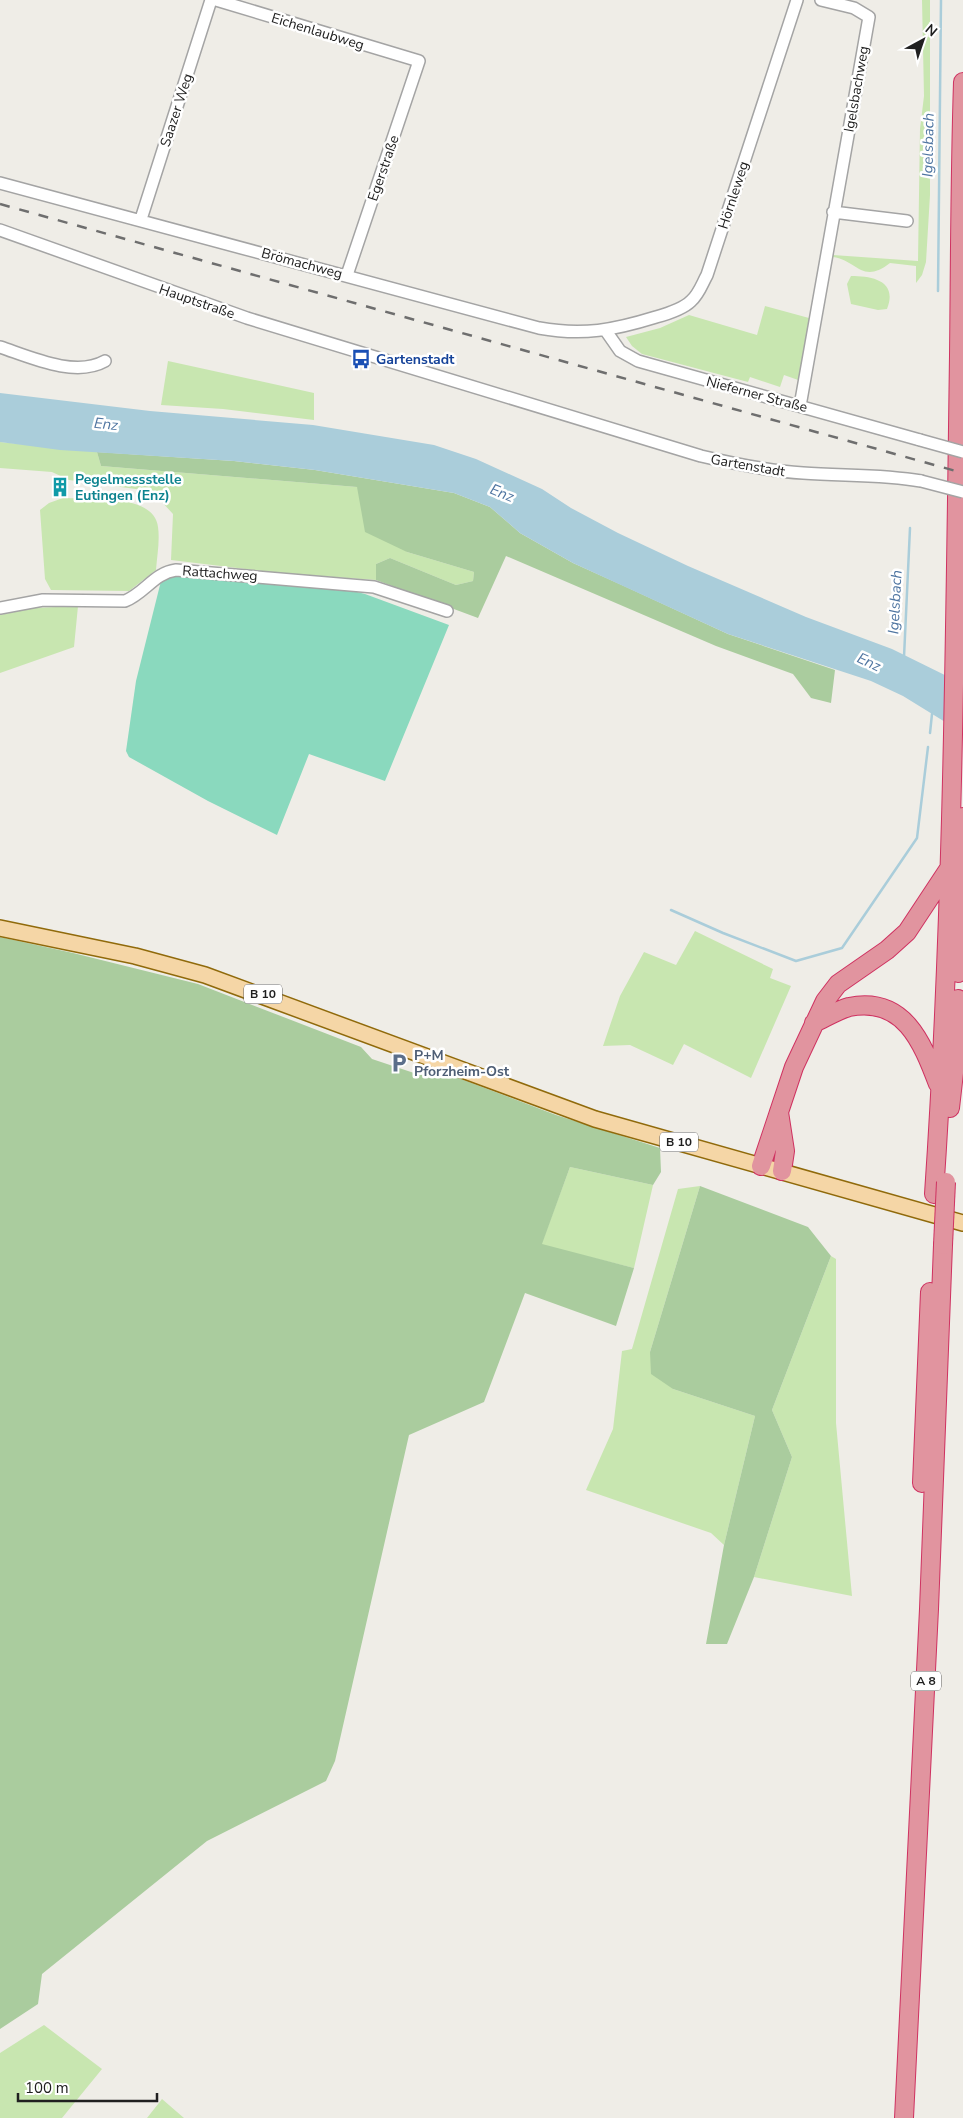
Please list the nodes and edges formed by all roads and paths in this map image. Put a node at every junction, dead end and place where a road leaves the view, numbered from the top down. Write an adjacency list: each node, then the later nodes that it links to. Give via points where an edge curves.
1 (211, 0): 9 (street, Saazer Weg)
2 (216, 0): 5 (street, Eichenlaubweg)
3 (797, 0): 13 (street, Hörnleweg, via 707,275 696,296 689,303 664,314)
4 (821, 0): 8 (street, Igelsbachweg, via 854,8 869,18)
5 (419, 61): 12 (street, Egerstraße)
6 (963, 82): 22 (highway, A 8, via 958,209 954,660)
7 (0, 183): 9 (street, Brömachweg)
8 (833, 212): 10 (street); 17 (street, Igelsbachweg)
9 (141, 220): 12 (street, Brömachweg)
10 (908, 221)
11 (0, 230): 16 (street, Hauptstraße, via 175,294)
12 (347, 275): 13 (street, Brömachweg, via 539,328 568,333)
13 (606, 331): 17 (street, Nieferner Straße, via 620,351 638,361)
14 (0, 347): 15 (street, via 66,367 96,366)
15 (105, 361)
16 (395, 364): 19 (street, Gartenstadt, bridge, via 743,466 803,473 883,475)
17 (800, 406): 18 (street, Nieferner Straße, bridge)
18 (963, 452)
19 (963, 492)
20 (0, 608): 21 (street, Rattachweg, via 43,600 126,601 160,574 176,570 374,586)
21 (447, 611)
22 (959, 810): 23 (highway, A 8); 30 (highway, A 8, via 956,1055)
23 (948, 869): 25 (highway, via 907,932 838,984); 26 (highway, A 8, via 947,967)
24 (0, 928): 28 (main road, B 10, via 144,959 222,980 569,1110)
25 (814, 1023): 26 (highway, via 848,1007 869,1005 889,1009 916,1034); 27 (highway)
26 (940, 1089): 30 (highway, A 8)
27 (779, 1108): 28 (highway); 29 (highway)
28 (761, 1166): 29 (main road, B 10)
29 (789, 1173): 31 (main road, B 10)
30 (940, 1188): 32 (highway, A 8, bridge)
31 (963, 1223)
32 (937, 1246): 33 (highway, A 8, via 923,1413 919,1592); 34 (highway, A 8, via 929,1610)
33 (894, 2118)
34 (904, 2118)

